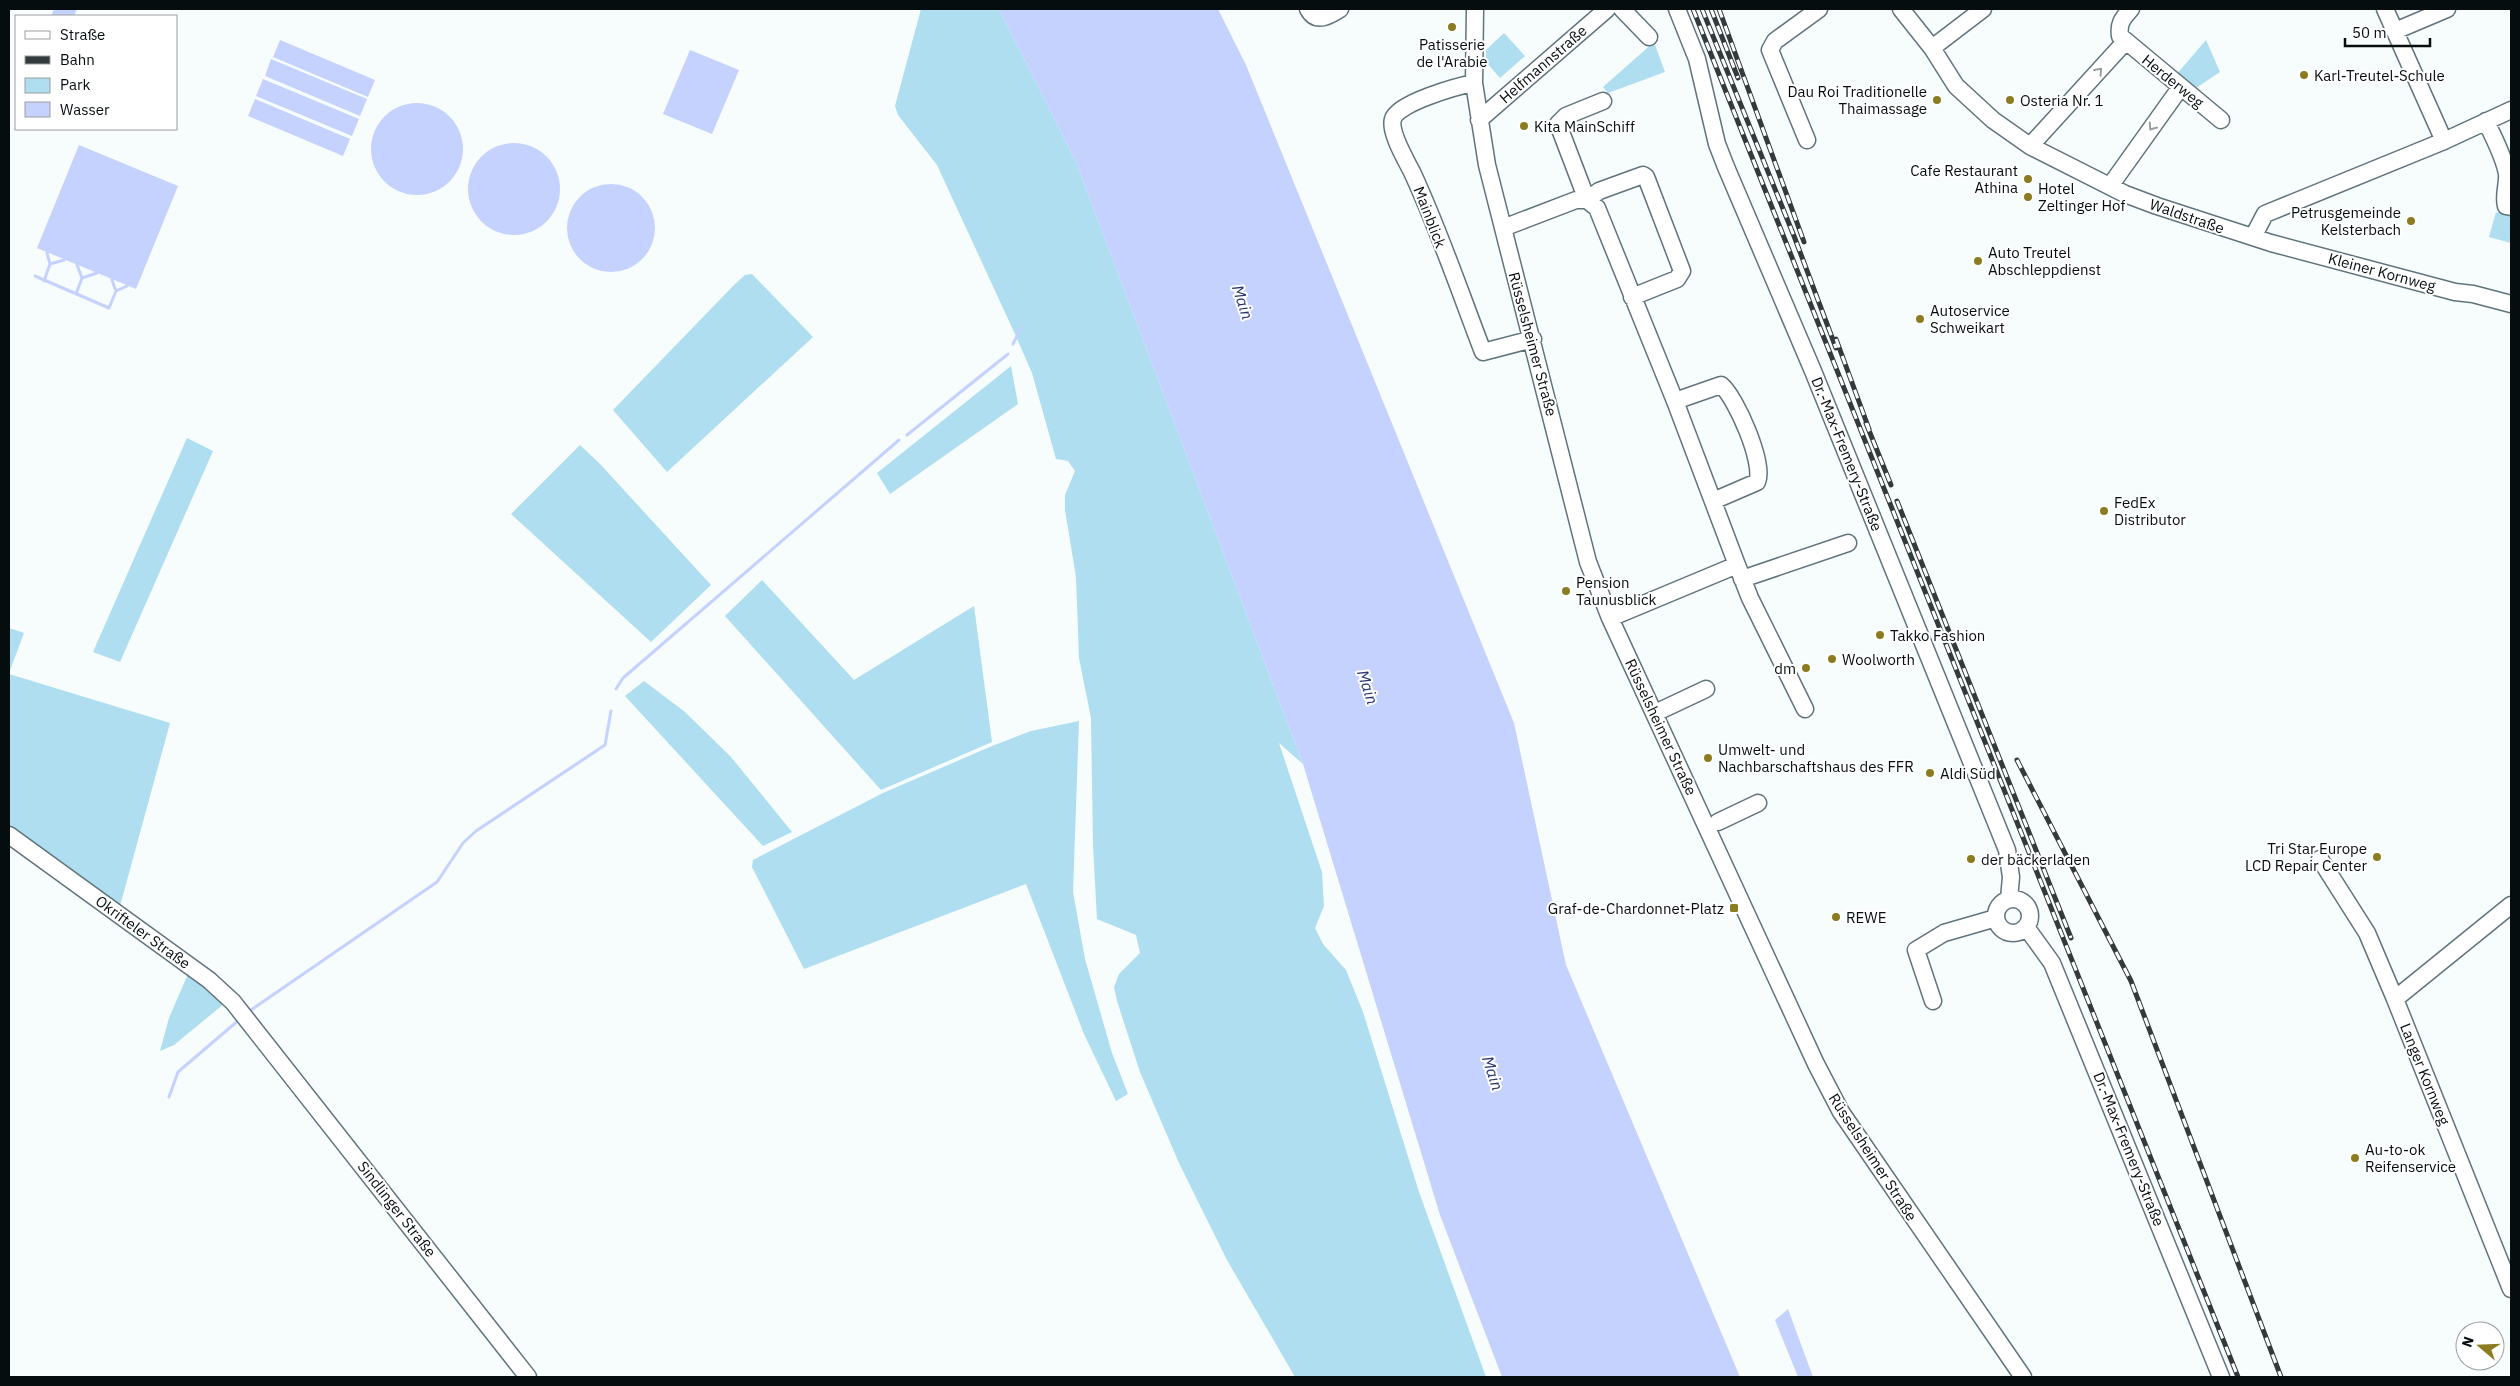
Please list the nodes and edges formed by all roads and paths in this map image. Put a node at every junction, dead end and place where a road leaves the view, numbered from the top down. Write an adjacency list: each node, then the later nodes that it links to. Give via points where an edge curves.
1 (1308, 9): 2 (street, via 1318,18)
2 (1340, 9)
3 (1475, 9): 17 (street, Rüsselsheimer Straße)
4 (1607, 9): 21 (street, Helfmannstraße)
5 (1622, 9): 14 (street)
6 (1677, 9): 47 (street, Dr.-Max-Fremery-Straße, via 1697,59 1717,144 1726,167 1813,371 2007,850 2011,876)
7 (1819, 9): 24 (street, via 1775,41 1770,50)
8 (1901, 9): 16 (street, Waldstraße)
9 (1983, 9): 16 (street)
10 (2132, 9): 15 (street, via 2118,27)
11 (2385, 9): 13 (street)
12 (2447, 9): 13 (street)
13 (2396, 31): 25 (street)
14 (1649, 37)
15 (2125, 42): 18 (street, Herderweg); 26 (street, one-way to 15)
16 (1932, 48): 26 (street, Waldstraße, via 1956,86 1993,120)
17 (1474, 83): 21 (street, Rüsselsheimer Straße); 34 (street, Mainblick, via 1402,108 1394,115 1392,128 1483,352)
18 (2180, 88): 22 (street, Herderweg); 27 (street, one-way to 27)
19 (1603, 101): 28 (street, via 1566,116 1558,124)
20 (2511, 110): 23 (street)
21 (1479, 120): 30 (street, Rüsselsheimer Straße)
22 (2221, 120)
23 (2486, 121): 25 (street); 29 (street, via 2505,168 2505,201 2506,206)
24 (1807, 140)
25 (2444, 141): 31 (street, via 2265,214)
26 (2030, 146): 27 (street, Waldstraße)
27 (2110, 186): 31 (street, Waldstraße, via 2157,206)
28 (1587, 200): 30 (street, via 1576,200); 32 (street, via 1597,208); 32 (street, via 1598,191 1643,175 1646,177 1682,271 1677,280)
29 (2511, 207)
30 (1503, 228): 34 (street, Rüsselsheimer Straße)
31 (2253, 237): 33 (street, Kleiner Kornweg)
32 (1632, 297): 35 (street)
33 (2511, 304)
34 (1532, 339): 39 (street, Rüsselsheimer Straße, via 1588,562)
35 (1675, 401): 36 (street); 36 (street, via 1721,385 1729,392 1745,426 1759,468 1759,478 1757,482)
36 (1713, 501): 38 (street)
37 (1848, 543): 38 (street)
38 (1740, 572): 39 (street); 41 (street)
39 (1610, 618): 42 (street, Rüsselsheimer Straße)
40 (1706, 689): 42 (street)
41 (1805, 709)
42 (1655, 713): 56 (street, Rüsselsheimer Straße, via 1841,1112)
43 (1758, 803): 44 (street)
44 (1718, 822)
45 (9, 835): 53 (street, Okrifteler Straße, via 209,980 234,1002)
46 (2320, 858): 51 (street, Langer Kornweg, via 2367,933)
47 (2009, 899): 49 (street, via 1998,907); 50 (street, via 2017,899 2028,907 2030,920)
48 (2511, 906): 51 (street)
49 (1996, 918): 50 (street, via 2009,933); 52 (street, via 1944,933 1916,950)
50 (2026, 927): 57 (street, Dr.-Max-Fremery-Straße, via 2052,963)
51 (2395, 999): 54 (street, Langer Kornweg)
52 (1933, 1001)
53 (266, 1041): 55 (street, Sindlinger Straße)
54 (2511, 1289)
55 (528, 1377)
56 (2024, 1377)
57 (2221, 1377)

